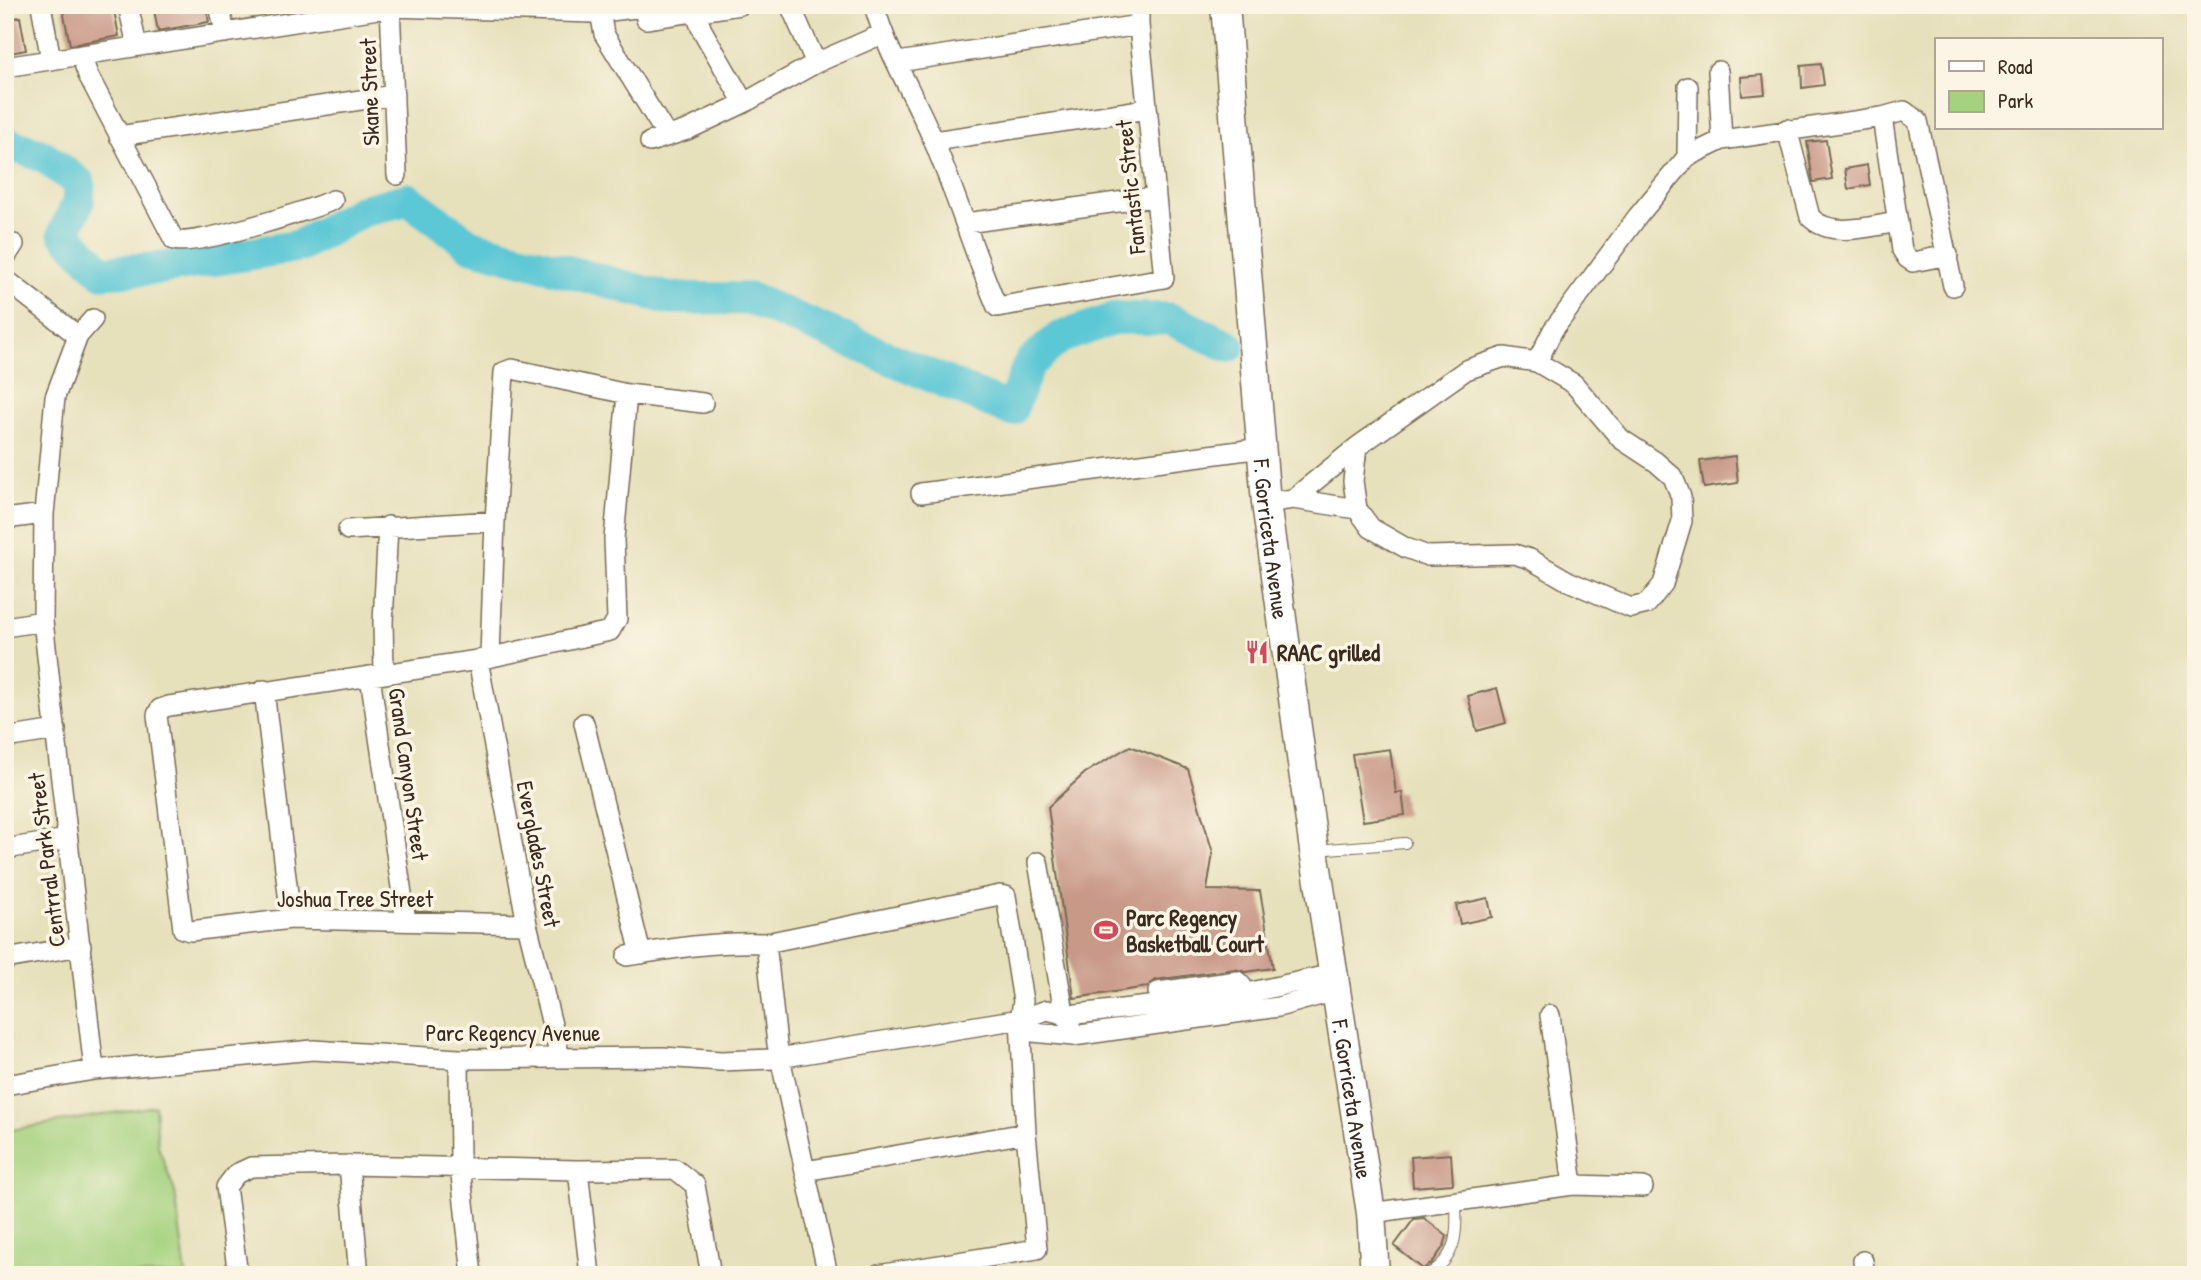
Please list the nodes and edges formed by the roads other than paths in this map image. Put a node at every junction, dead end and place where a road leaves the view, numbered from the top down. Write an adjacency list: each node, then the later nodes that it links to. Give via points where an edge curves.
1 (41, 5): 21 (street)
2 (128, 5): 19 (street)
3 (219, 5): 17 (street)
4 (662, 5): 15 (street)
5 (740, 5): 13 (street)
6 (790, 5): 23 (street)
7 (874, 5): 18 (street)
8 (1139, 5): 16 (street, Fantastic Street)
9 (1225, 5): 50 (main road, F. Gorriceta Avenue)
10 (390, 6): 11 (street); 14 (street); 27 (street, Skane Street)
11 (476, 7): 12 (street)
12 (567, 9): 15 (street)
13 (695, 12): 15 (street, via 641,20); 28 (street)
14 (306, 13): 17 (street)
15 (598, 14): 28 (street, via 658,139)
16 (1139, 25): 22 (street); 29 (street, Fantastic Street)
17 (225, 33): 19 (street)
18 (882, 34): 22 (street); 23 (street)
19 (137, 46): 20 (street)
20 (81, 55): 21 (street); 32 (street)
21 (51, 60): 24 (street)
22 (898, 62): 34 (street)
23 (816, 63): 28 (street)
24 (5, 66)
25 (1718, 71): 33 (street)
26 (1688, 87): 35 (street)
27 (394, 95): 32 (street); 36 (street, Skane Street)
28 (744, 103)
29 (1147, 109): 34 (street); 37 (street, Fantastic Street)
30 (1882, 117): 31 (street); 39 (street); 41 (street, via 1904,111 1918,121)
31 (1787, 129): 33 (street); 39 (street, via 1815,222 1841,229)
32 (119, 136): 38 (street, via 174,240 180,243 256,226)
33 (1722, 140): 35 (street)
34 (934, 141): 40 (street)
35 (1687, 156): 46 (street, via 1553,330)
36 (397, 175)
37 (1154, 197): 40 (street); 40 (street, Fantastic Street, via 1164,278 997,307)
38 (333, 200)
39 (1898, 222): 41 (street, via 1907,258)
40 (966, 223)
41 (1948, 255): 43 (street)
42 (5, 279): 45 (street)
43 (1953, 286)
44 (93, 319): 45 (street, Centrral Park Street)
45 (78, 336): 54 (street, Centrral Park Street, via 55,397)
46 (1537, 362): 49 (street, via 1504,357 1466,370); 53 (street, via 1574,384 1621,439 1673,477 1681,497 1682,521 1663,584 1647,604 1631,608 1514,554 1428,556 1371,528)
47 (628, 394): 48 (street); 56 (street, Everglades Street, via 506,371); 61 (street, via 614,539 618,614 614,628)
48 (703, 403)
49 (1357, 447): 52 (street); 53 (street, via 1353,481)
50 (1262, 448): 51 (street); 52 (main road, F. Gorriceta Avenue)
51 (921, 493)
52 (1280, 501): 53 (street); 70 (main road, F. Gorriceta Avenue)
53 (1357, 509)
54 (44, 514): 55 (street); 59 (street, Centrral Park Street)
55 (5, 519)
56 (495, 521): 57 (street); 61 (street, Everglades Street)
57 (388, 526): 58 (street); 62 (street, Grand Canyon Street)
58 (348, 530)
59 (43, 621): 60 (street); 65 (street, Centrral Park Street)
60 (5, 627)
61 (484, 658): 62 (street); 74 (street, Everglades Street)
62 (377, 675): 63 (street); 73 (street, Grand Canyon Street)
63 (264, 690): 72 (street); 72 (street, Joshua Tree Street, via 169,706 157,712 156,719 184,929)
64 (584, 723): 75 (street, via 634,955 696,944)
65 (55, 730): 66 (street); 67 (street, Centrral Park Street)
66 (5, 738)
67 (68, 839): 69 (street); 76 (street, Centrral Park Street)
68 (1405, 843): 70 (lane)
69 (5, 849)
70 (1314, 850): 78 (main road, F. Gorriceta Avenue)
71 (1038, 862): 80 (street)
72 (291, 919): 73 (street, Joshua Tree Street)
73 (406, 921): 74 (street, Joshua Tree Street)
74 (527, 924): 84 (street, Everglades Street)
75 (765, 943): 82 (street, via 1000,895 1006,897 1023,1000); 85 (street)
76 (81, 946): 77 (street); 87 (street, Centrral Park Street)
77 (5, 958)
78 (1334, 982): 79 (street); 97 (main road, F. Gorriceta Avenue)
79 (1245, 1002): 80 (street, Parc Regency Avenue, via 1237,981); 83 (street)
80 (1065, 1010): 82 (street, Parc Regency Avenue, via 1047,1010); 83 (street)
81 (1550, 1015): 94 (street)
82 (1020, 1019): 83 (street, via 1033,1032); 85 (street, Parc Regency Avenue); 89 (street)
83 (1073, 1036)
84 (560, 1057): 85 (street, Parc Regency Avenue); 86 (street, Parc Regency Avenue)
85 (780, 1057): 93 (street)
86 (458, 1059): 87 (street, Parc Regency Avenue, via 313,1050); 91 (street)
87 (94, 1070): 88 (street, Parc Regency Avenue)
88 (5, 1085)
89 (1026, 1133): 93 (street); 104 (street, via 1037,1249)
90 (349, 1165): 91 (street); 98 (street, via 251,1167 236,1174 226,1187); 99 (street)
91 (460, 1166): 92 (street); 100 (street)
92 (578, 1170): 101 (street); 102 (street, via 679,1170 695,1185)
93 (805, 1171): 103 (street)
94 (1573, 1185): 95 (street); 96 (street)
95 (1643, 1186)
96 (1457, 1201): 97 (street); 106 (lane, via 1457,1240 1441,1267)
97 (1371, 1213): 105 (main road, F. Gorriceta Avenue)
98 (238, 1275)
99 (359, 1275)
100 (472, 1275)
101 (590, 1275)
102 (711, 1275)
103 (828, 1275)
104 (878, 1275)
105 (1374, 1275)
106 (1427, 1275)

